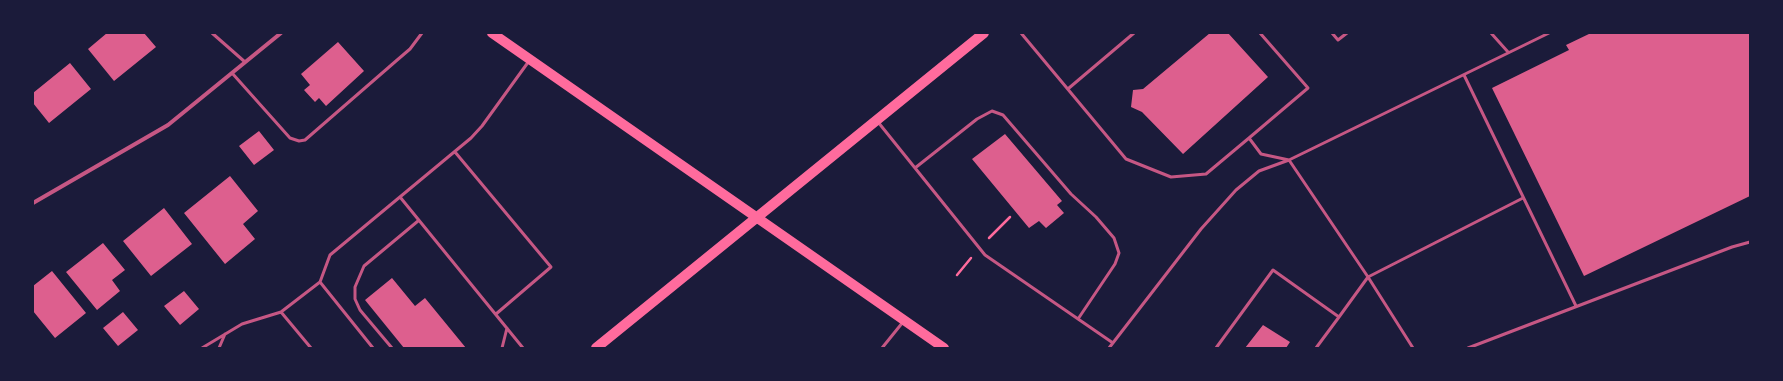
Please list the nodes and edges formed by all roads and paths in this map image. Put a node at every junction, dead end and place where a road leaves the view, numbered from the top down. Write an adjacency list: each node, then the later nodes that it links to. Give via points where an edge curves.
1 (212, 33): 15 (lane)
2 (281, 33): 15 (street)
3 (422, 33): 16 (lane, via 410,49 305,140 290,138)
4 (492, 33): 14 (main road)
5 (984, 33): 19 (main road)
6 (1021, 33): 18 (lane)
7 (1134, 33): 18 (lane)
8 (1260, 33): 20 (lane, via 1308,88)
9 (1332, 33): 10 (lane, via 1338,40)
10 (1347, 33)
11 (1492, 33): 13 (lane)
12 (1549, 33): 13 (lane)
13 (1508, 52): 17 (lane)
14 (530, 59): 21 (lane, via 482,126); 27 (main road)
15 (246, 62): 16 (street)
16 (232, 73): 26 (street, via 168,125)
17 (1464, 75): 22 (lane); 25 (lane)
18 (1069, 88): 20 (lane, via 1126,159 1171,177 1206,174)
19 (877, 121): 23 (lane); 27 (main road)
20 (1249, 138): 22 (lane, via 1261,154)
21 (455, 152): 24 (lane); 34 (lane, via 551,267)
22 (1289, 160): 30 (lane); 40 (lane, via 1259,172 1236,190 1200,229)
23 (915, 168): 36 (lane, via 985,256); 36 (lane, via 977,119 992,111 1003,115 1071,194 1114,238 1119,253 1115,264)
24 (400, 197): 28 (lane); 31 (lane, via 330,255)
25 (1523, 198): 30 (lane); 32 (lane)
26 (33, 203)
27 (756, 217): 37 (main road); 48 (main road)
28 (418, 221): 34 (lane); 45 (lane, via 364,266 355,287 355,299 360,310)
29 (1750, 242): 32 (lane)
30 (1368, 277): 35 (lane); 54 (lane)
31 (320, 282): 33 (lane); 44 (lane)
32 (1576, 306): 55 (lane)
33 (281, 312): 39 (lane, via 242,324); 43 (lane)
34 (496, 314): 38 (lane)
35 (1339, 317): 52 (lane, via 1273,270); 53 (lane)
36 (1078, 319): 40 (lane)
37 (904, 320): 49 (lane); 50 (main road)
38 (507, 328): 46 (lane); 47 (lane)
39 (225, 334): 41 (lane); 42 (lane)
40 (1113, 343): 51 (lane)
41 (202, 348)
42 (219, 348)
43 (311, 348)
44 (373, 348)
45 (392, 348)
46 (502, 348)
47 (523, 348)
48 (596, 348)
49 (882, 348)
50 (944, 348)
51 (1109, 348)
52 (1216, 348)
53 (1316, 348)
54 (1413, 348)
55 (1468, 348)

